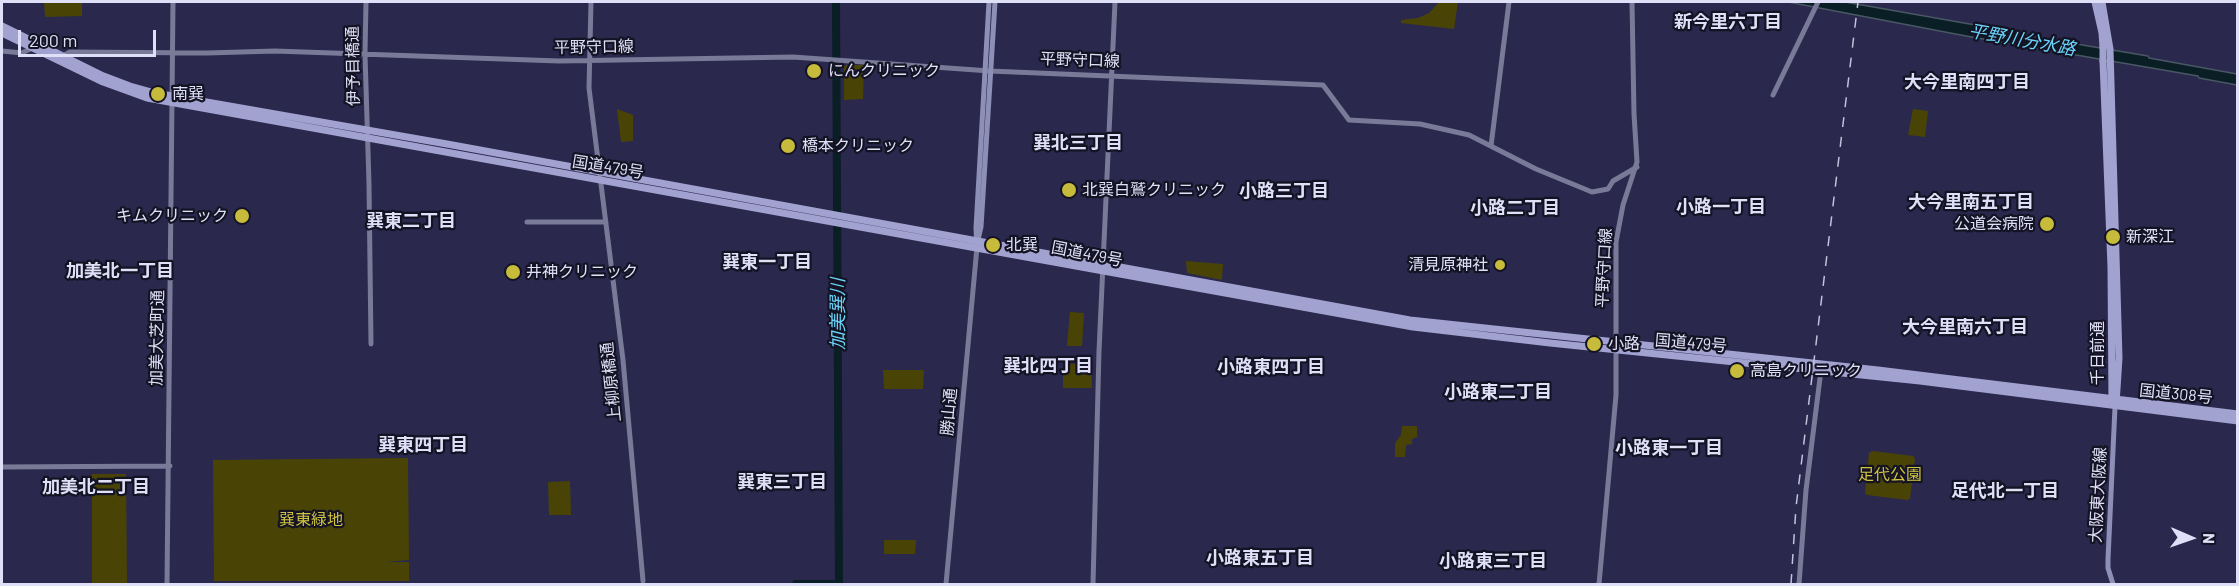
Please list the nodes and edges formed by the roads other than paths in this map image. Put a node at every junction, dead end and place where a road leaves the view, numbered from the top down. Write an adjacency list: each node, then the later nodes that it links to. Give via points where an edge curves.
1 (173, 2): 17 (street, 加美大芝町通)
2 (366, 2): 18 (street, 伊予目橋通)
3 (591, 2): 20 (street, 上柳原橋通)
4 (989, 2): 21 (main road, 勝山通)
5 (994, 2): 21 (main road, 勝山通)
6 (1115, 2): 22 (street)
7 (1509, 2): 26 (street)
8 (1632, 2): 27 (street)
9 (1818, 2): 23 (street)
10 (2095, 2): 15 (highway, 千日前通)
11 (2102, 2): 15 (highway, 千日前通)
12 (2, 26): 19 (highway, 国道479号)
13 (2, 33): 14 (highway, 国道479号)
14 (32, 48): 16 (street, via 22,53); 24 (highway, 国道479号, via 131,94)
15 (2106, 48): 36 (highway, 千日前通, bridge)
16 (2, 51)
17 (173, 52): 18 (street, 平野守口線); 19 (street, 平野守口線, via 70,52); 24 (street, 加美大芝町通)
18 (365, 54): 20 (street, 平野守口線); 25 (street, 伊予目橋通)
19 (63, 56): 24 (highway, 国道479号, via 102,75)
20 (591, 61): 21 (street, 平野守口線, via 753,57); 28 (street, 上柳原橋通, via 589,88)
21 (988, 71): 22 (street, 平野守口線); 31 (main road, 勝山通)
22 (1112, 75): 26 (street, 平野守口線, via 1323,85 1349,120 1430,125 1470,135); 32 (street)
23 (1773, 95)
24 (172, 99): 25 (highway, 国道479号); 39 (street, 加美大芝町通)
25 (368, 134): 28 (highway, 国道479号); 33 (street, 伊予目橋通)
26 (1491, 146): 27 (street, 平野守口線, via 1592,192 1608,189 1613,181)
27 (1637, 167): 34 (street, 平野守口線, via 1623,205 1616,242)
28 (601, 176): 30 (street, 上柳原橋通); 31 (highway, 国道479号)
29 (527, 222): 30 (street)
30 (606, 222): 41 (street, 上柳原橋通)
31 (977, 244): 32 (highway, 国道479号); 43 (street, 勝山通)
32 (1102, 267): 34 (highway, 国道479号, via 1427,323); 44 (street)
33 (371, 344)
34 (1616, 347): 35 (highway, 国道479号); 36 (highway, 国道479号, via 1916,375); 45 (street, 平野守口線, via 1616,395)
35 (1821, 370): 36 (highway, 国道479号); 46 (street)
36 (2114, 403): 37 (highway, 国道308号); 38 (highway, 国道308号); 47 (main road, 大阪東大阪線, via 2108,568)
37 (2238, 414)
38 (2238, 421)
39 (170, 466): 40 (street); 42 (street, 加美大芝町通)
40 (2, 467)
41 (643, 581)
42 (167, 585)
43 (946, 585)
44 (1093, 585)
45 (1599, 585)
46 (1799, 585)
47 (2113, 585)

